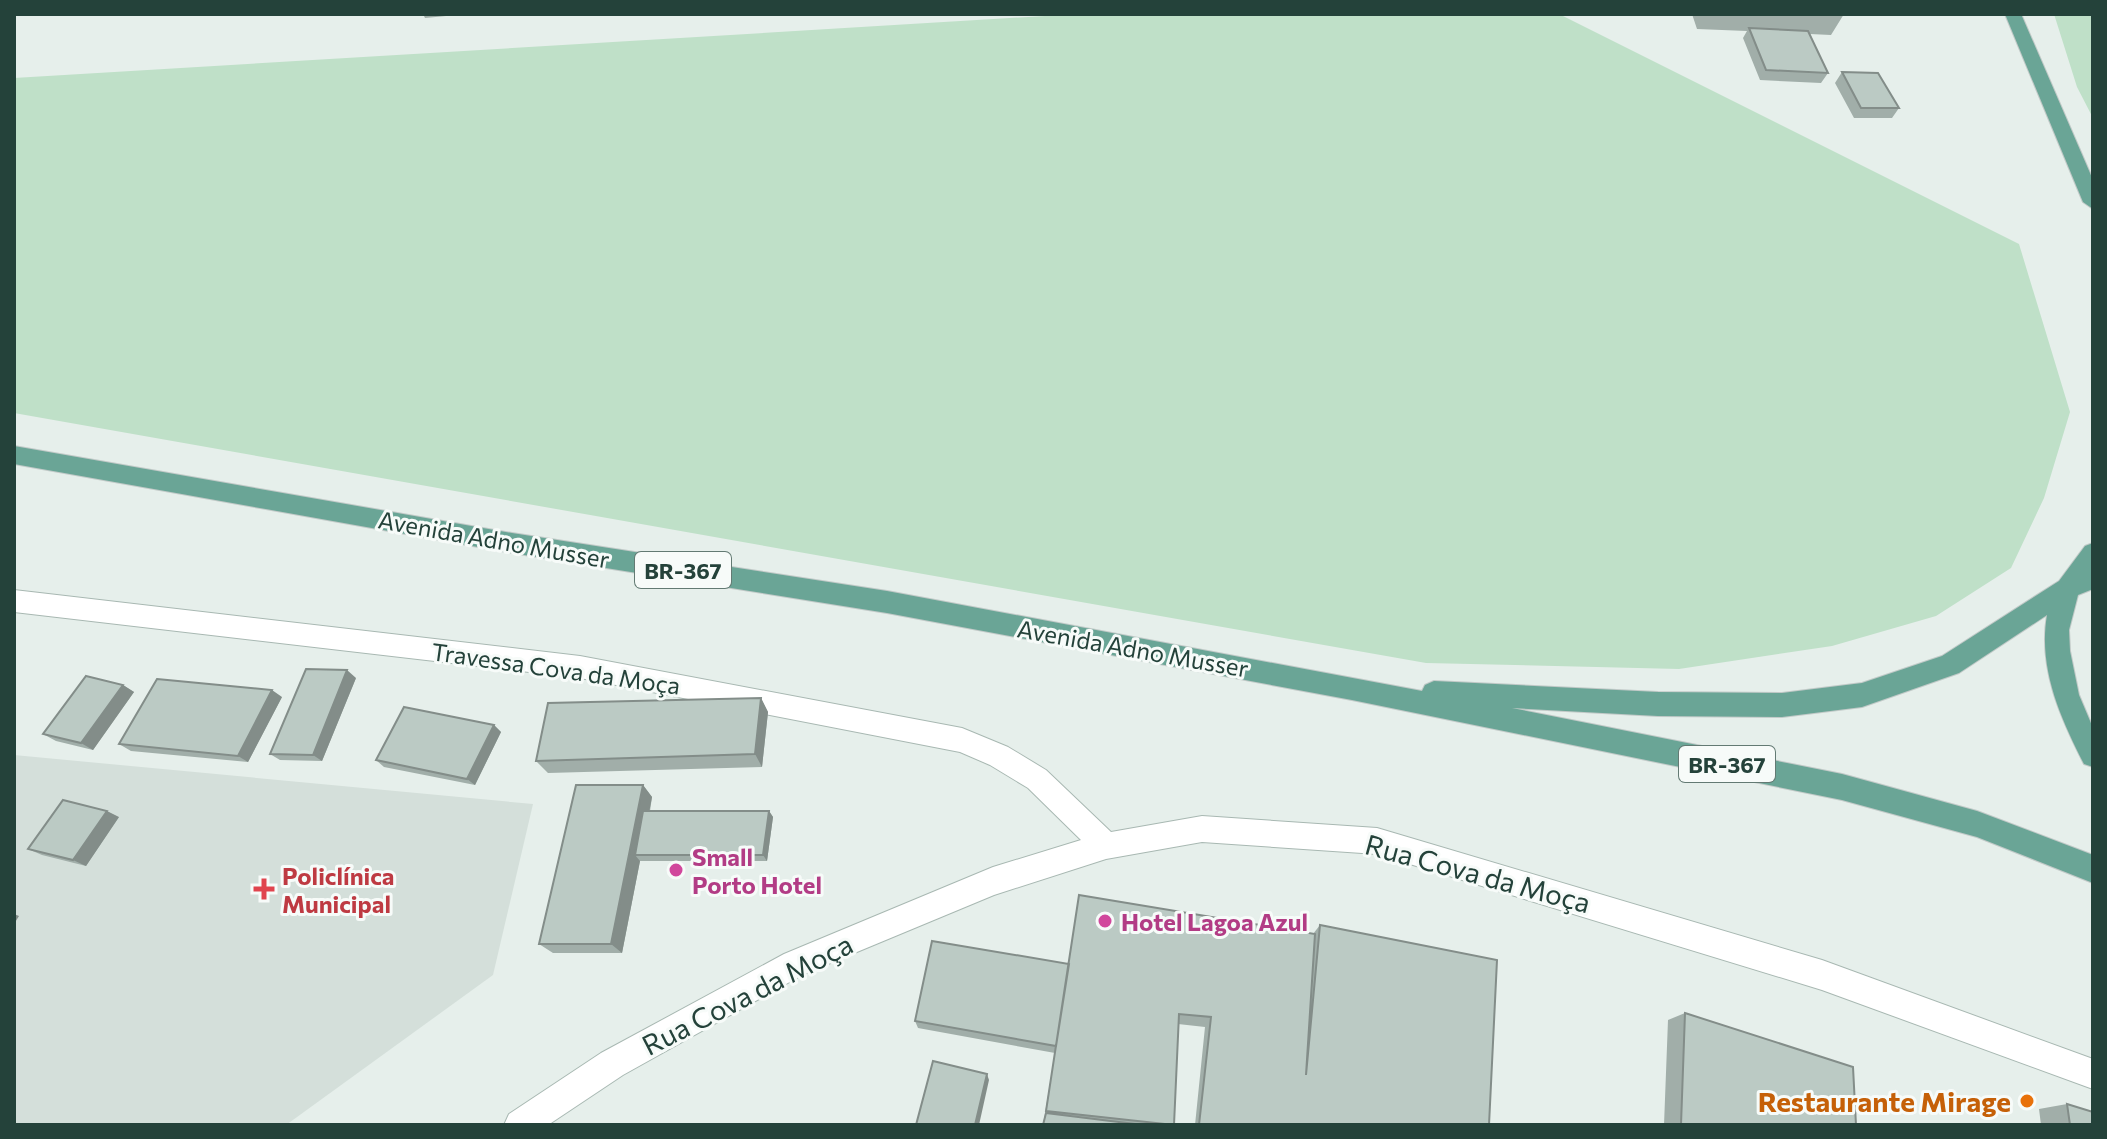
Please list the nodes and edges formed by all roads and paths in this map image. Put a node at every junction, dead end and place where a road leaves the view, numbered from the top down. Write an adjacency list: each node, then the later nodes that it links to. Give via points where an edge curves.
1 (2013, 14): 2 (main road)
2 (2093, 202)
3 (14, 455): 8 (main road, Avenida Adno Musser / BR-367, via 512,543 887,602)
4 (2093, 553): 6 (main road, BR-367)
5 (2093, 578): 6 (main road, BR-367)
6 (2068, 588): 8 (main road, Avenida Adno Musser / BR-367, via 1950,665 1862,695 1782,705 1658,704); 9 (main road, BR-367, via 2057,638 2060,668 2067,699)
7 (14, 601): 10 (street, Travessa Cova da Moça, via 580,667 962,740 1037,779)
8 (1352, 688): 11 (main road, Avenida Adno Musser / BR-367, via 1842,787 1977,824)
9 (2093, 755)
10 (1106, 846): 12 (street, Rua Cova da Moça, via 1202,829 1377,841 1822,975); 13 (street, Rua Cova da Moça, via 993,881 794,964 612,1064)
11 (2093, 869)
12 (2093, 1074)
13 (520, 1125)

